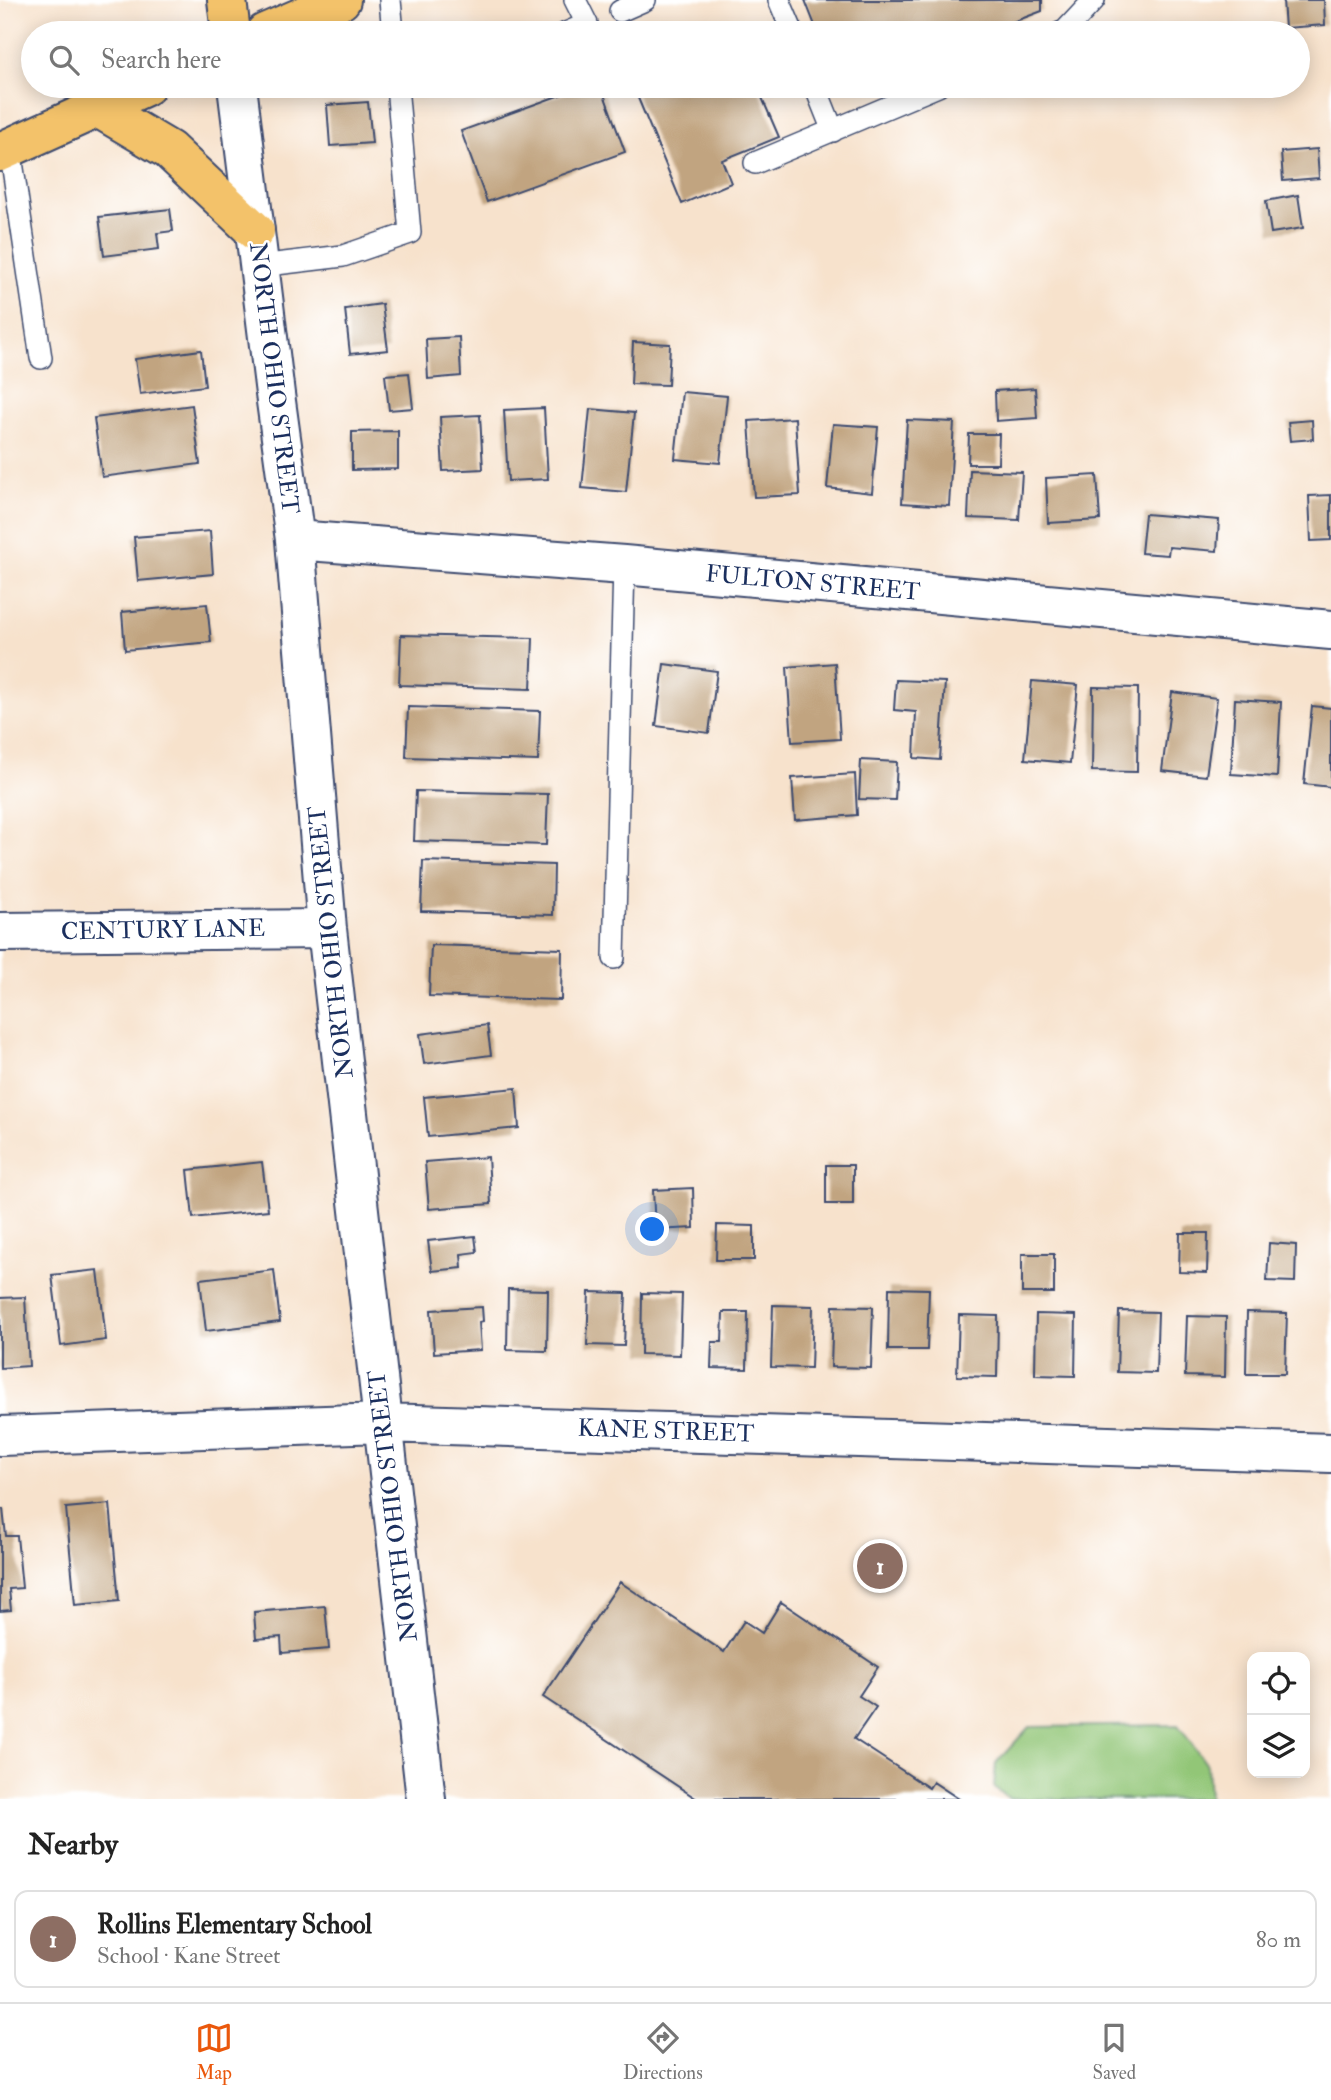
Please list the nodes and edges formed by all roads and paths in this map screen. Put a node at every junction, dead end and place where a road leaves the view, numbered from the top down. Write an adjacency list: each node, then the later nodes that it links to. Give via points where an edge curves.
1 (227, 0): 9 (main road)
2 (341, 0): 10 (main road)
3 (390, 0): 11 (lane)
4 (575, 0): 12 (lane)
5 (645, 0): 8 (lane)
6 (779, 0): 13 (lane)
7 (1094, 0): 14 (lane)
8 (620, 11)
9 (230, 21)
10 (293, 21)
11 (392, 21)
12 (586, 21)
13 (788, 21)
14 (1074, 21)
15 (120, 98): 20 (main road)
16 (238, 98): 24 (street, NORTH OHIO STREET)
17 (398, 98): 24 (lane, via 410,233 343,256)
18 (820, 98): 21 (lane)
19 (910, 98): 21 (lane)
20 (98, 108): 22 (main road); 24 (main road, via 169,150)
21 (833, 131): 23 (lane)
22 (5, 150): 25 (lane)
23 (755, 163)
24 (257, 248): 26 (street, NORTH OHIO STREET)
25 (41, 358)
26 (295, 540): 27 (street, FULTON STREET); 29 (street, NORTH OHIO STREET)
27 (624, 565): 28 (street, FULTON STREET); 31 (lane)
28 (1331, 630)
29 (327, 929): 30 (street, CENTURY LANE); 32 (street, NORTH OHIO STREET)
30 (0, 932)
31 (614, 958)
32 (383, 1423): 33 (street, KANE STREET); 34 (street, KANE STREET); 35 (street, NORTH OHIO STREET)
33 (0, 1436)
34 (1331, 1453)
35 (426, 1799)

